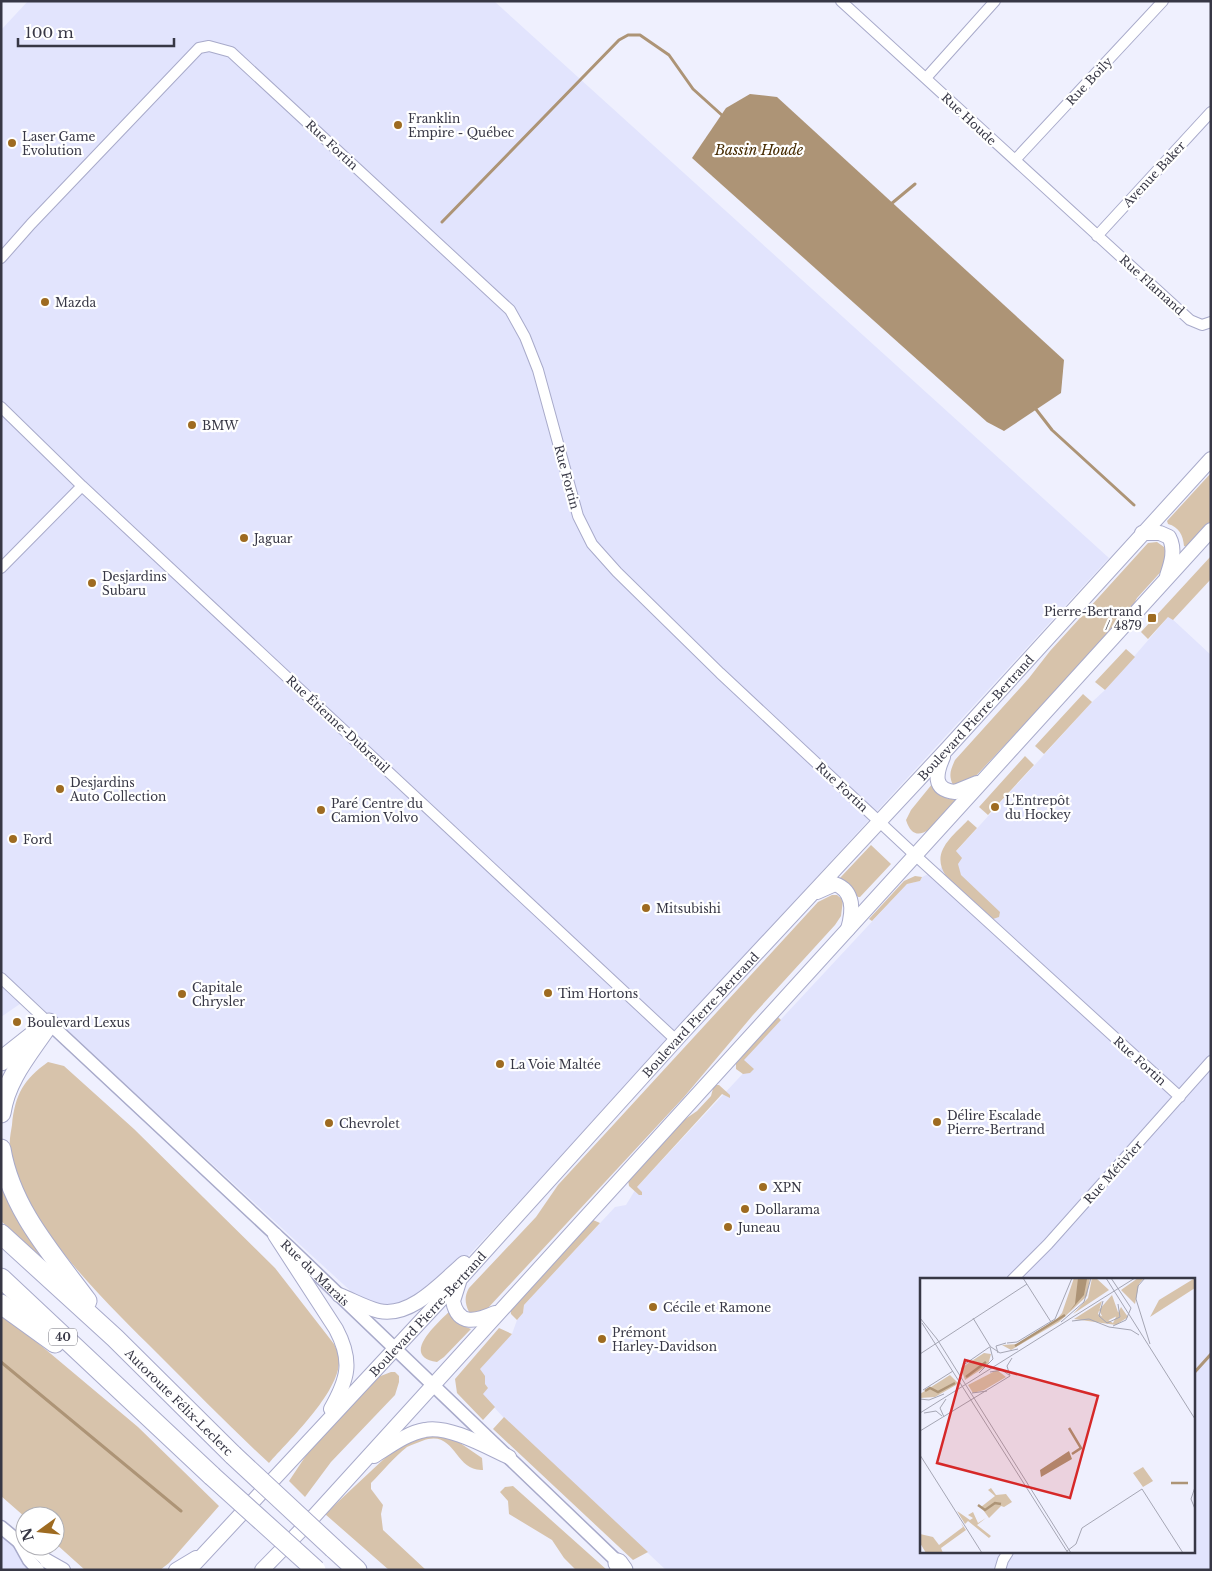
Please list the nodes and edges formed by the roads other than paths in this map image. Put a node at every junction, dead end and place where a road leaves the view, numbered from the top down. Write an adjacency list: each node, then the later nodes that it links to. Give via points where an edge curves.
1 (841, 1): 4 (street, Rue Houde)
2 (995, 1): 4 (street)
3 (1163, 1): 6 (street, Rue Boily)
4 (926, 78): 6 (street, Rue Houde)
5 (1211, 112): 7 (street, Avenue Baker)
6 (1014, 160): 7 (street, Rue Houde)
7 (1097, 236): 9 (street, Rue Flamand, via 1190,320 1202,325)
8 (1, 258): 19 (street, Rue Fortin, via 199,48 208,46 231,52 510,310 538,370 578,516 592,544 720,673)
9 (1211, 322)
10 (1, 408): 12 (street, Rue Étienne-Dubreuil)
11 (1211, 459): 14 (main road, Boulevard Pierre-Bertrand)
12 (82, 486): 15 (street); 25 (street, Rue Étienne-Dubreuil)
13 (1211, 530): 16 (main road)
14 (1142, 534): 16 (main road, via 1160,533 1170,537 1173,548); 17 (main road, Boulevard Pierre-Bertrand)
15 (1, 568)
16 (1166, 579): 18 (main road)
17 (947, 749): 18 (main road, via 937,774 942,788 955,792); 19 (main road, Boulevard Pierre-Bertrand)
18 (982, 780): 20 (main road)
19 (879, 821): 20 (street, Rue Fortin); 21 (main road, Boulevard Pierre-Bertrand)
20 (916, 856): 22 (main road); 28 (street, Rue Fortin)
21 (812, 894): 22 (main road, via 835,884 846,891 851,906); 25 (main road, Boulevard Pierre-Bertrand)
22 (848, 930): 39 (main road)
23 (1, 978): 24 (street, Rue du Marais)
24 (49, 1024): 26 (highway); 29 (highway, via 12,1077); 33 (street, Rue du Marais)
25 (676, 1040): 31 (main road, Boulevard Pierre-Bertrand)
26 (1, 1061)
27 (1211, 1061): 28 (street, Rue Métivier)
28 (1180, 1097): 35 (street, Rue Métivier)
29 (1, 1113)
30 (1, 1150): 40 (highway, via 16,1196 35,1231)
31 (507, 1227): 36 (main road, Boulevard Pierre-Bertrand); 37 (main road, via 431,1292 407,1308 379,1311)
32 (1, 1234): 40 (highway, Autoroute Félix-Leclerc)
33 (275, 1235): 37 (street, Rue du Marais); 44 (main road, via 344,1345 348,1362 340,1393)
34 (1, 1278): 43 (highway, 40)
35 (1014, 1278)
36 (460, 1279): 39 (main road, via 453,1301 459,1315 474,1321); 41 (main road, Boulevard Pierre-Bertrand)
37 (339, 1295): 41 (street, Rue du Marais)
38 (1, 1304): 43 (highway)
39 (500, 1310): 42 (main road)
40 (115, 1338): 49 (highway, Autoroute Félix-Leclerc, bridge, via 233,1455)
41 (396, 1348): 42 (street, Rue du Marais); 44 (main road, Boulevard Pierre-Bertrand)
42 (434, 1384): 45 (street, Rue du Marais); 46 (main road)
43 (126, 1395): 59 (highway, 40, bridge)
44 (320, 1430): 50 (main road, Boulevard Pierre-Bertrand)
45 (509, 1456): 46 (main road, via 447,1430 426,1429 407,1436); 54 (street, Rue du Marais)
46 (363, 1462): 58 (main road)
47 (1, 1527): 48 (street)
48 (15, 1538)
49 (337, 1551): 60 (highway, Autoroute Félix-Leclerc); 61 (highway)
50 (205, 1553): 56 (main road); 57 (main road, Boulevard Pierre-Bertrand)
51 (1007, 1554): 62 (street)
52 (39, 1556): 53 (street)
53 (47, 1567): 55 (main road)
54 (622, 1567)
55 (63, 1570)
56 (176, 1570)
57 (189, 1570)
58 (262, 1570)
59 (316, 1570)
60 (356, 1570)
61 (365, 1570)
62 (1000, 1570)

